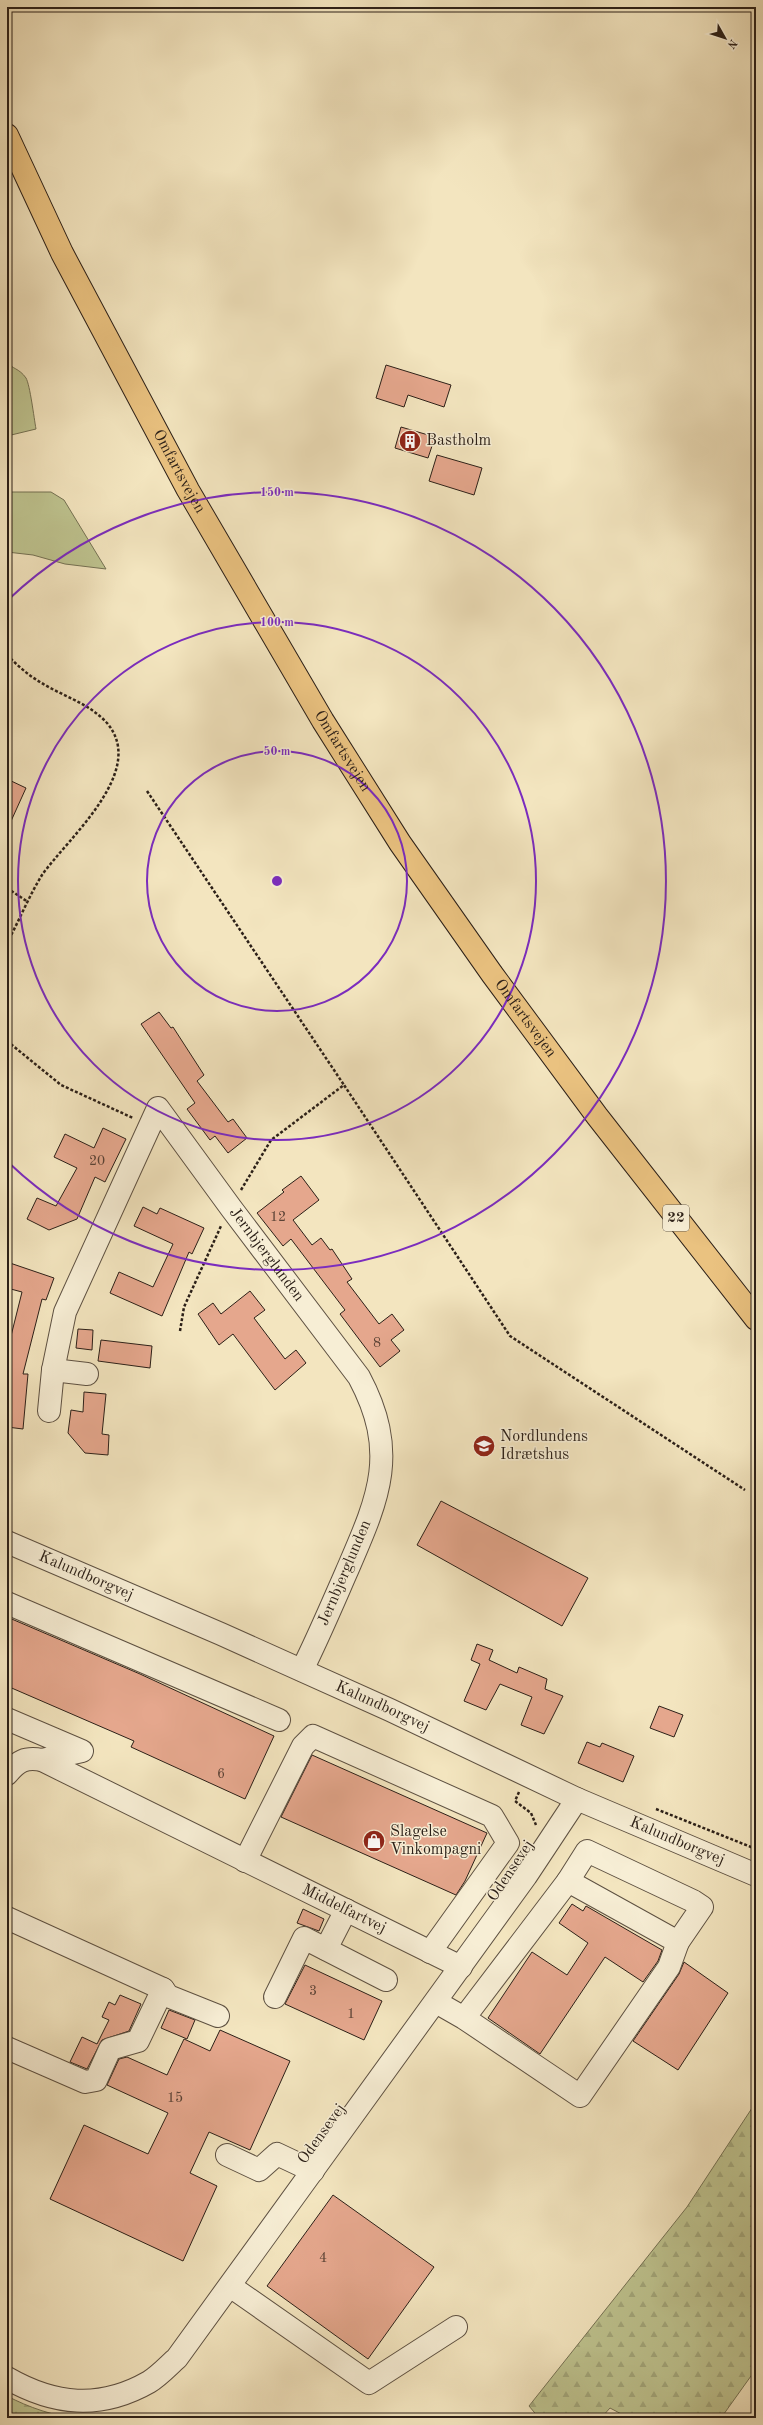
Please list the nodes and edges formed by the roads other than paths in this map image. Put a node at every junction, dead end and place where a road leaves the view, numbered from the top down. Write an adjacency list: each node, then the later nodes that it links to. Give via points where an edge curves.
1 (7, 135): 2 (main road, Omfartsvejen / 22, via 62,253 181,476 323,721 400,843 492,974 597,1116)
2 (756, 1319)
3 (53, 1370): 4 (street); 5 (street, Jernbjerglunden); 8 (street, Jernbjerglunden, via 65,1312 158,1108 359,1377 372,1402 381,1432 380,1482 368,1522)
4 (87, 1374)
5 (49, 1411)
6 (7, 1542): 8 (street, Kalundborgvej)
7 (7, 1603): 10 (street)
8 (302, 1670): 13 (street, Kalundborgvej)
9 (7, 1719): 11 (street, via 82,1751)
10 (279, 1720)
11 (42, 1760): 12 (street, via 23,1760); 14 (street, Middelfartvej)
12 (7, 1774)
13 (577, 1799): 15 (street, Kalundborgvej); 22 (street, Odensevej)
14 (236, 1856): 17 (street, Middelfartvej); 21 (street, via 303,1746 313,1736 492,1816 508,1843)
15 (756, 1875)
16 (568, 1881): 19 (street); 19 (street, via 586,1852 693,1901 702,1907); 28 (street)
17 (346, 1910): 20 (street); 21 (street, Middelfartvej)
18 (7, 1918): 24 (street)
19 (678, 1942): 28 (street, via 669,1967 580,2096)
20 (326, 1949): 23 (street); 25 (street, via 304,1938)
21 (430, 1952): 22 (street, Middelfartvej)
22 (461, 1967): 26 (street, Odensevej)
23 (386, 1980)
24 (164, 1989): 27 (street, via 168,1996); 29 (street, via 138,2041 110,2049 96,2080 85,2082)
25 (275, 1997)
26 (436, 2002): 28 (street); 31 (street, Odensevej)
27 (218, 2016)
28 (464, 2018)
29 (7, 2048)
30 (227, 2155): 31 (street, via 259,2170 277,2154)
31 (313, 2170): 32 (street, Odensevej)
32 (230, 2286): 33 (street, via 369,2383); 34 (street, Odensevej, via 177,2358 150,2381 124,2394 95,2401 64,2401 29,2390)
33 (456, 2327)
34 (7, 2378)

